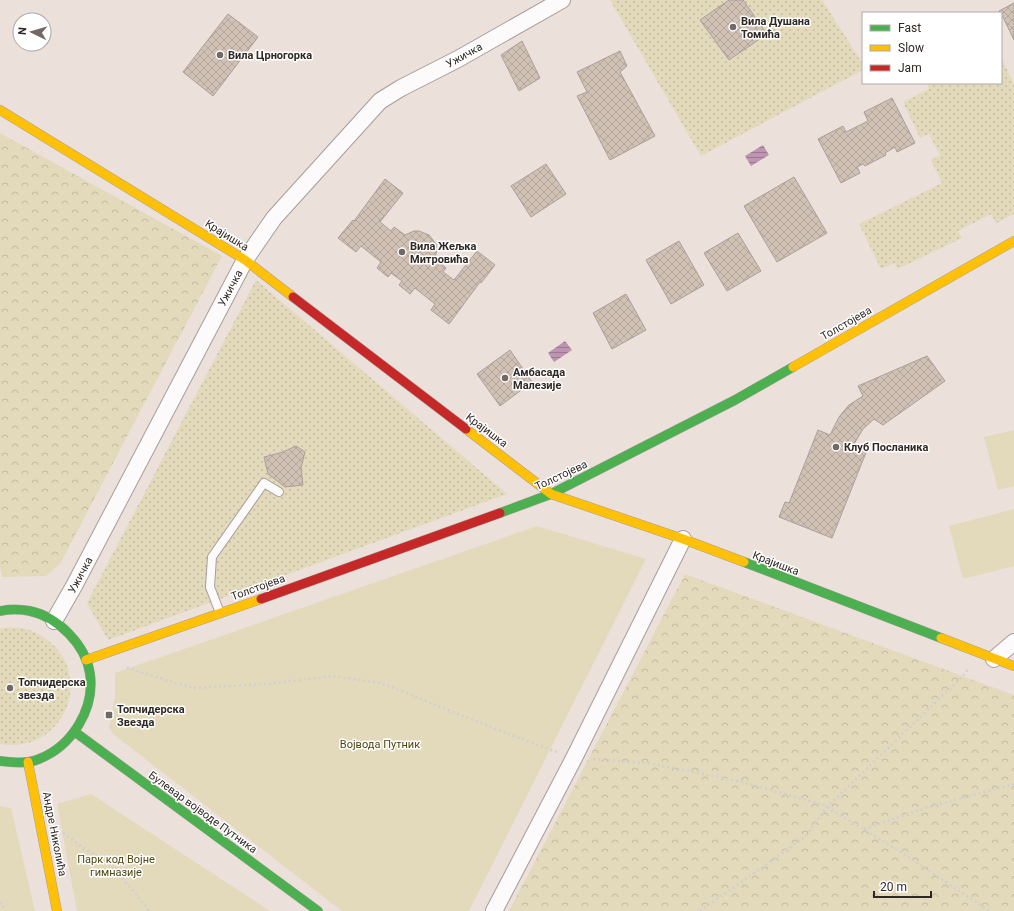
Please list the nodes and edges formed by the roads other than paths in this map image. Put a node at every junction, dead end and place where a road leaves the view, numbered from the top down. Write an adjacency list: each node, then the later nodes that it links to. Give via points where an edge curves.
1 (562, 0): 4 (street, Ужичка, via 380,101 274,218)
2 (0, 110): 4 (street, Крајишка)
3 (1014, 241): 6 (street, Толстојева, via 735,400)
4 (245, 260): 6 (street, Крајишка); 10 (street, Ужичка)
5 (279, 492): 9 (lane, via 264,483 212,557 210,587)
6 (551, 494): 7 (street, Крајишка); 9 (street, Толстојева)
7 (682, 539): 12 (street, Крајишка); 20 (street, via 574,758)
8 (0, 611): 10 (street, via 10,608 23,609)
9 (220, 614): 13 (street, Толстојева)
10 (54, 621): 13 (street, via 67,631)
11 (1014, 642): 12 (street)
12 (994, 659): 14 (street, Крајишка)
13 (86, 660): 15 (street, via 90,694)
14 (1014, 666)
15 (75, 732): 17 (street, via 48,754); 19 (street, Булевар војводе Путника)
16 (0, 761): 17 (street)
17 (28, 762): 18 (street, Андре Николића)
18 (57, 911)
19 (318, 911)
20 (494, 911)

